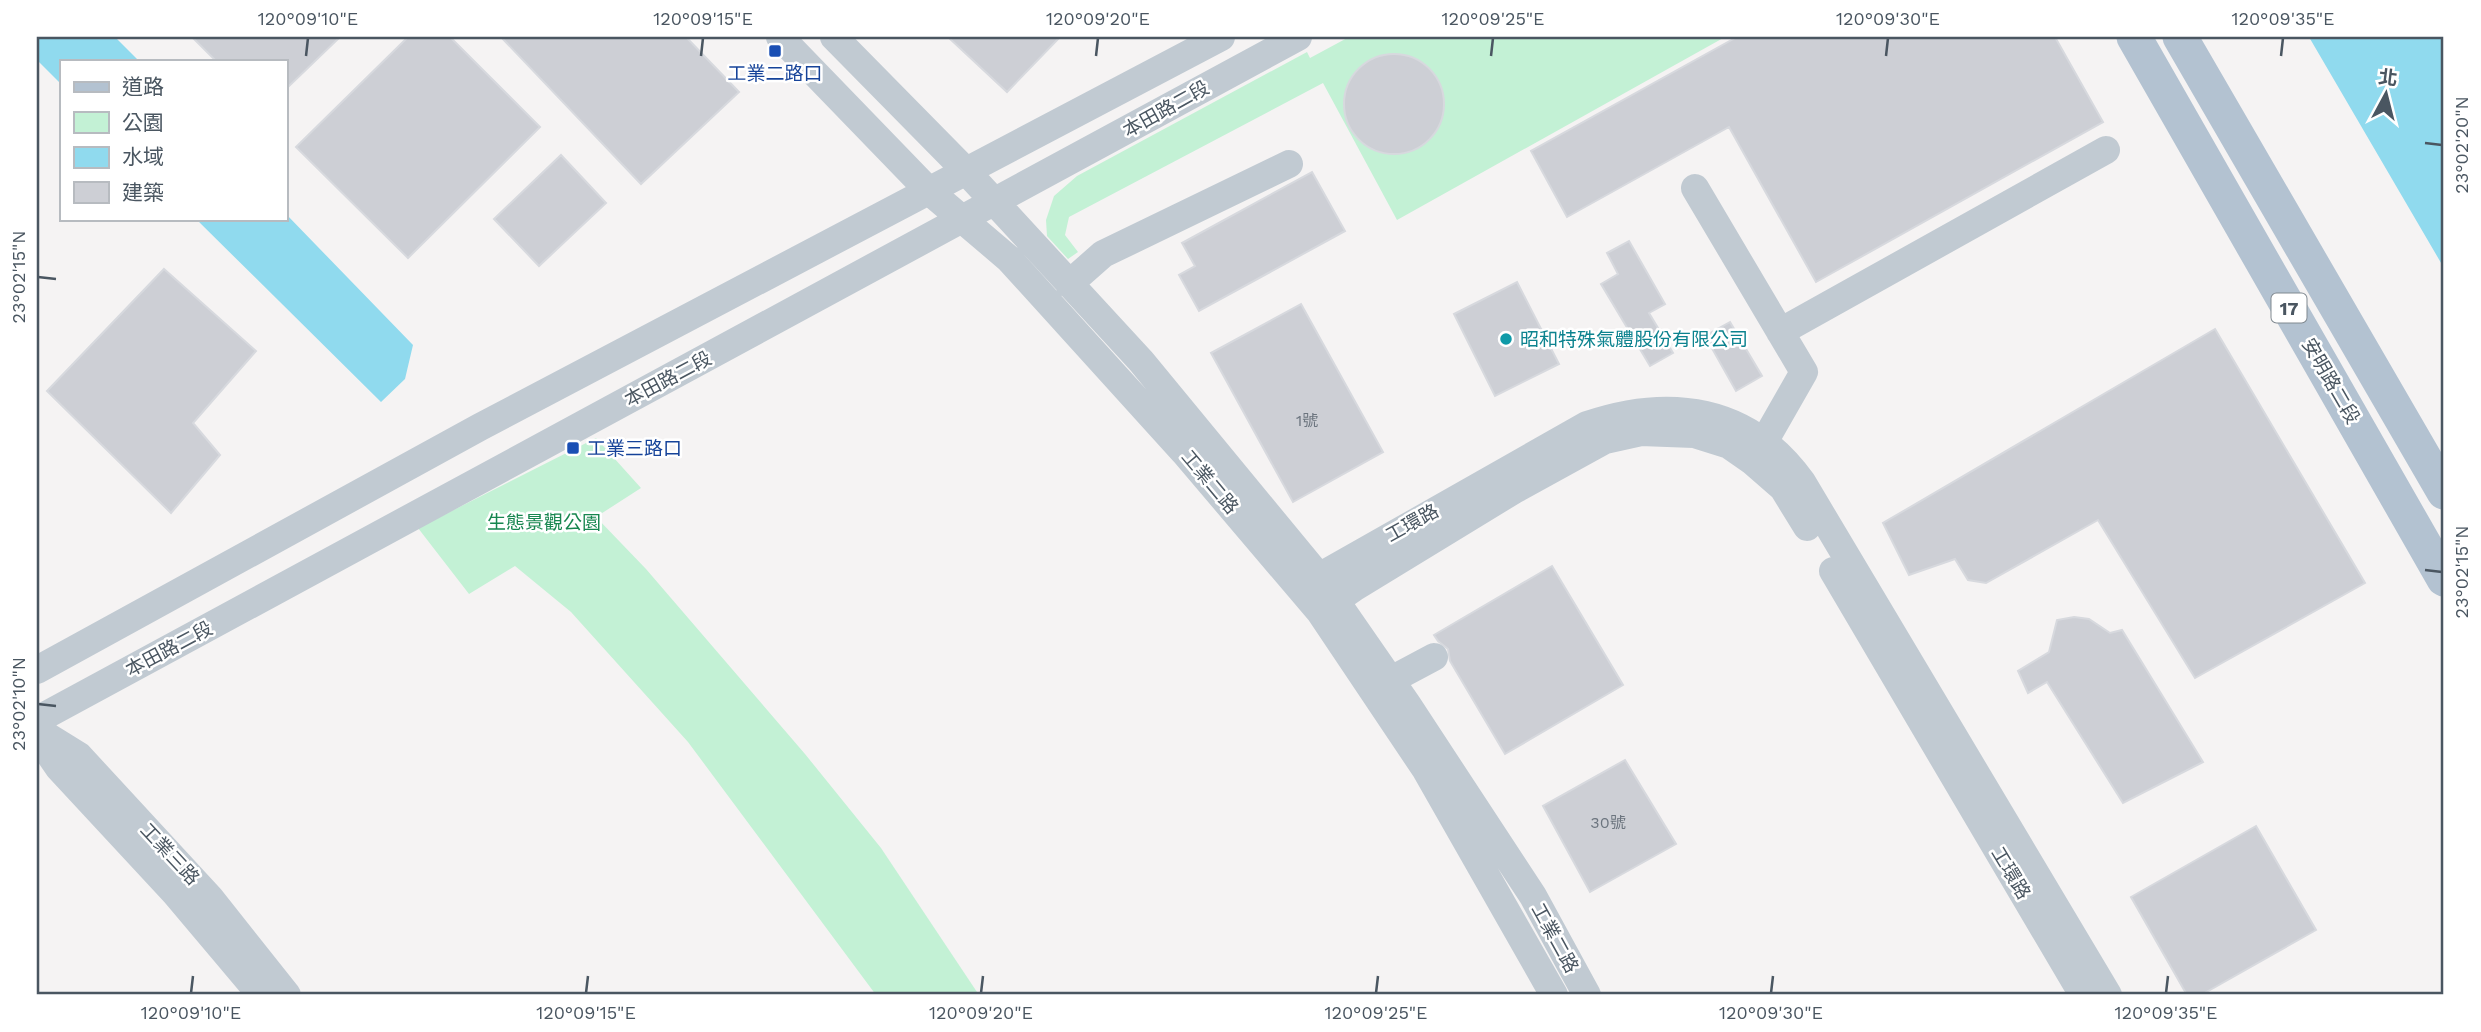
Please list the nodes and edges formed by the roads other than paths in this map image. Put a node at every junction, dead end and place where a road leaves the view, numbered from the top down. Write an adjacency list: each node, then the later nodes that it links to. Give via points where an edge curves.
1 (780, 37): 11 (street, 工業二路)
2 (834, 37): 9 (street, 工業二路)
3 (1221, 37): 9 (street, 本田路二段)
4 (1298, 37): 12 (street, 本田路二段)
5 (2134, 37): 20 (main road, 安明路二段 / 17)
6 (2180, 37): 19 (main road, 17)
7 (2106, 150): 15 (street)
8 (1289, 164): 14 (street, via 1103,254)
9 (966, 171): 11 (street, 本田路二段); 12 (street, 工業二路)
10 (1695, 188): 15 (street)
11 (929, 191): 13 (street, 工業二路); 24 (street, 本田路二段, via 480,427)
12 (994, 202): 13 (street, 本田路二段); 14 (street, 工業二路)
13 (962, 219): 16 (street, 工業二路, via 1014,264); 26 (street, 本田路二段)
14 (1069, 284): 16 (street, 工業二路, via 1141,361)
15 (1780, 332): 17 (street, via 1804,373)
16 (1190, 440): 21 (street, 工業二路)
17 (1759, 451): 18 (street, 工環路, via 1694,434 1642,432 1605,440); 30 (street, 工環路, via 1894,654)
18 (1531, 469): 21 (street, 工環路); 22 (street, 工環路)
19 (2444, 492)
20 (2444, 579)
21 (1309, 582): 22 (street, 工業二路)
22 (1328, 606): 25 (street, 工業二路)
23 (1434, 657): 25 (street)
24 (37, 670)
25 (1381, 685): 31 (street, 工業二路, via 1533,896); 32 (street, 工業二路)
26 (37, 720)
27 (37, 730): 29 (street, 工業三路, via 79,756)
28 (37, 736): 29 (street, 工業三路, via 59,768)
29 (212, 919): 33 (street, 工業三路)
30 (2058, 932): 37 (street, 工環路); 38 (street, 工環路)
31 (1562, 950): 32 (street); 36 (street, 工業二路)
32 (1535, 962): 35 (street, 工業二路)
33 (255, 977): 34 (street, 工業三路)
34 (287, 995)
35 (1554, 995)
36 (1587, 995)
37 (2083, 995)
38 (2108, 995)

